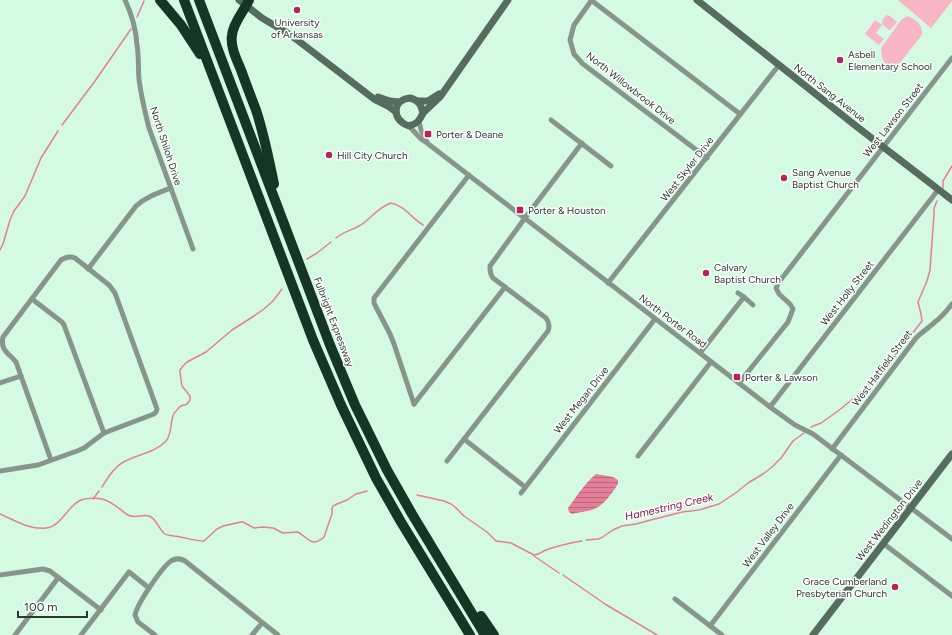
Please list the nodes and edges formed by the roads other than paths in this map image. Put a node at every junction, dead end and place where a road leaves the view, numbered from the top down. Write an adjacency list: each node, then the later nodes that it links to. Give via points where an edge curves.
1 (125, 0): 28 (street, North Shiloh Drive, via 135,26 145,115)
2 (160, 0): 11 (highway, via 181,25)
3 (184, 0): 11 (highway)
4 (508, 0): 12 (street)
5 (591, 0): 18 (street); 25 (street, North Willowbrook Drive, via 574,25 570,40 574,54 583,64)
6 (697, 0): 10 (street, North Sang Avenue)
7 (245, 2): 13 (street, via 262,18 284,31); 31 (highway, via 233,29 232,47 264,138)
8 (200, 3): 31 (highway, Fulbright Expressway)
9 (952, 58): 24 (street, West Lawson Street)
10 (779, 65): 18 (street, West Skyler Drive); 24 (street, North Sang Avenue)
11 (213, 73): 77 (highway, via 311,333 344,411 376,478)
12 (445, 89): 14 (street, via 428,100); 17 (street)
13 (370, 96): 15 (street); 16 (street)
14 (418, 101): 15 (street, via 410,98); 17 (street)
15 (399, 102): 16 (street)
16 (396, 112): 21 (street, via 399,120)
17 (423, 112): 20 (street)
18 (740, 114): 25 (street, West Skyler Drive)
19 (551, 120): 23 (street)
20 (419, 121): 21 (street); 22 (street)
21 (409, 126): 22 (street, North Porter Road)
22 (427, 143): 27 (street, North Porter Road)
23 (582, 144): 26 (street); 32 (street)
24 (883, 147): 29 (street, North Sang Avenue); 47 (street, West Lawson Street, via 779,282 776,288 793,309 791,316)
25 (707, 158): 35 (street, West Skyler Drive)
26 (611, 166)
27 (469, 175): 32 (street, North Porter Road); 36 (street, via 374,298 374,303 392,339 414,404)
28 (171, 188): 33 (street, North Shiloh Drive); 34 (street, via 148,197 136,206)
29 (938, 190): 30 (street, North Sang Avenue); 48 (street, West Holly Street)
30 (952, 200)
31 (281, 218): 63 (highway, Fulbright Expressway, via 355,405 387,470)
32 (525, 218): 35 (street, North Porter Road); 36 (street, via 490,266 491,275)
33 (193, 249)
34 (88, 268): 39 (street, via 75,258 64,258); 49 (street, via 115,293 157,409 154,414)
35 (608, 283): 42 (street, North Porter Road)
36 (505, 287): 50 (street, via 546,318 549,324 548,331)
37 (738, 293): 38 (street)
38 (744, 297): 41 (street); 43 (street)
39 (32, 299): 45 (street, via 0,344 16,362); 49 (street, via 64,325)
40 (952, 304): 51 (street, West Hatfield Street, via 943,316 916,338)
41 (753, 305)
42 (655, 319): 43 (street, North Porter Road); 58 (street, West Megan Drive)
43 (700, 353): 44 (street, North Porter Road)
44 (711, 362): 47 (street, North Porter Road); 54 (street)
45 (21, 376): 46 (street); 55 (street)
46 (0, 383)
47 (739, 383): 48 (street, North Porter Road)
48 (770, 406): 51 (street, North Porter Road)
49 (104, 433): 55 (street, via 84,448)
50 (464, 440): 56 (street); 58 (street)
51 (832, 449): 53 (street, North Porter Road)
52 (952, 454): 60 (street, West Wedington Drive)
53 (841, 455): 60 (street, North Porter Road); 71 (street, West Valley Drive)
54 (638, 456)
55 (51, 460): 57 (street, via 38,465)
56 (447, 461)
57 (0, 471)
58 (525, 487): 59 (street, West Megan Drive)
59 (521, 493)
60 (911, 508): 61 (street, North Porter Road); 62 (street, West Wedington Drive)
61 (952, 539)
62 (884, 544): 67 (street); 81 (street, West Wedington Drive)
63 (433, 550): 78 (highway, Fulbright Expressway); 79 (highway)
64 (0, 575): 65 (street, via 42,569 48,570)
65 (58, 578): 69 (street); 72 (street)
66 (149, 588): 69 (street, via 129,572); 70 (street, via 166,565 179,558); 74 (street, via 134,615 138,622)
67 (952, 596)
68 (675, 599): 71 (street)
69 (101, 610): 73 (street)
70 (262, 623): 75 (street); 76 (street)
71 (710, 626): 80 (street)
72 (15, 635)
73 (81, 635)
74 (155, 635)
75 (252, 635)
76 (278, 635)
77 (470, 635)
78 (485, 635)
79 (494, 635)
80 (722, 635)
81 (813, 635)

